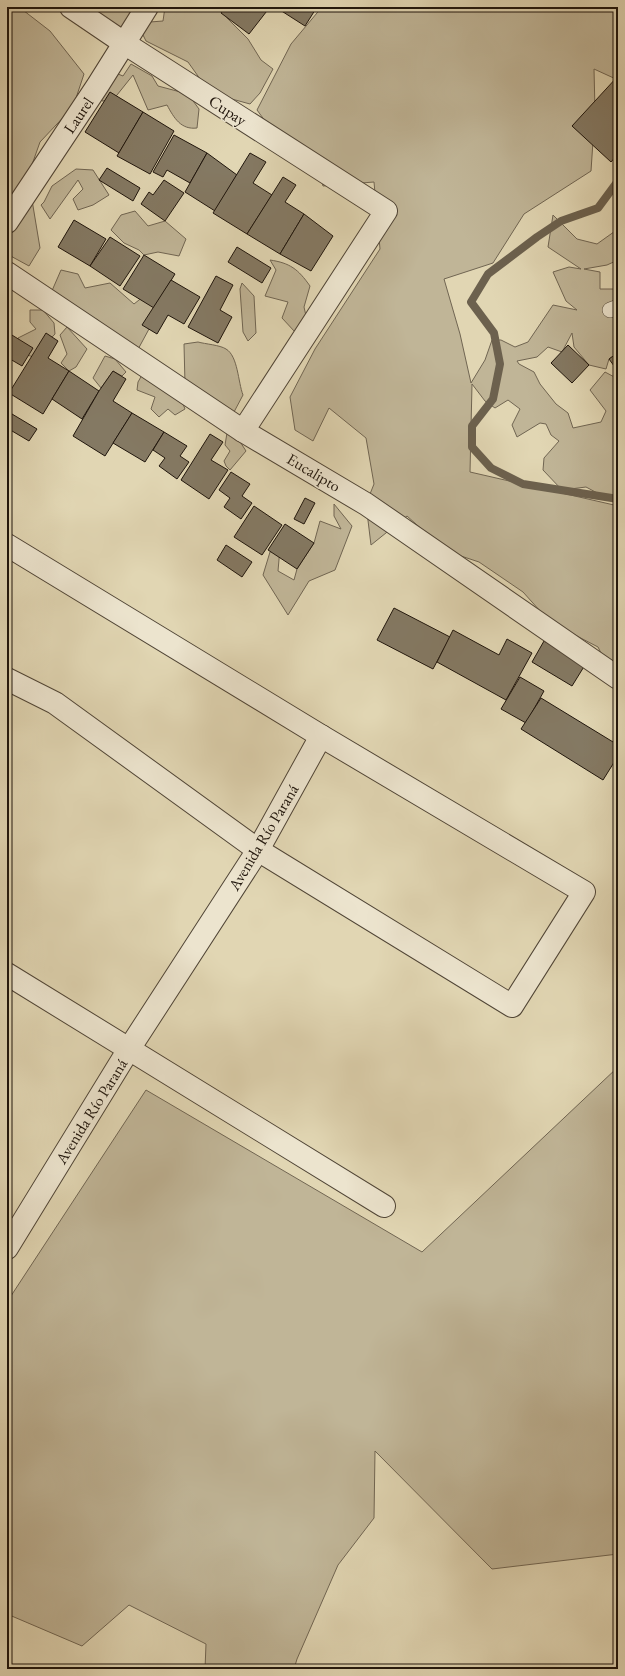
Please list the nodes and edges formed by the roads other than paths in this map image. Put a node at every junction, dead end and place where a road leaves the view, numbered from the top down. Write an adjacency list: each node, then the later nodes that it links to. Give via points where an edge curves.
1 (72, 7): 3 (street, Cupay)
2 (147, 7): 3 (street, Laurel)
3 (124, 43): 4 (street, Laurel); 6 (street, Cupay, via 386,210)
4 (7, 222)
5 (7, 273): 6 (street, Eucalipto)
6 (243, 431): 8 (street, Eucalipto, via 366,504)
7 (7, 544): 10 (street)
8 (618, 678)
9 (7, 679): 11 (street, via 55,703)
10 (321, 736): 11 (street, Avenida Río Paraná); 11 (street, via 584,892 512,1006)
11 (258, 850): 13 (street, Avenida Río Paraná)
12 (7, 974): 13 (street)
13 (129, 1049): 14 (street); 15 (street, Avenida Río Paraná)
14 (384, 1206)
15 (7, 1248)

